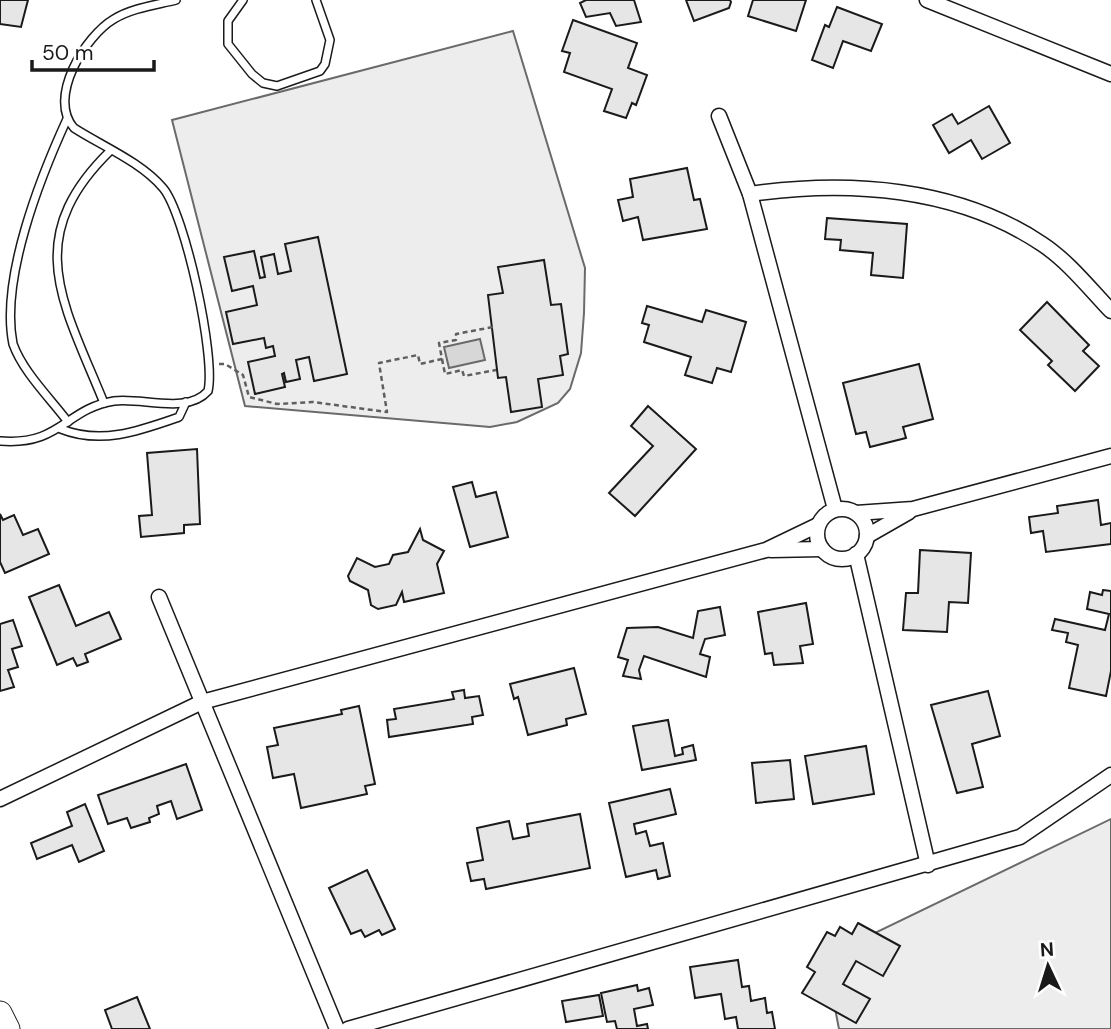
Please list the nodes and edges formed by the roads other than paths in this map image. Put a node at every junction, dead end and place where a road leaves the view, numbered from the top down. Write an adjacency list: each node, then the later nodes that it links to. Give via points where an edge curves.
1 (176, 0): 8 (lane, via 118,16 99,31 63,93)
2 (231, 0): 5 (lane)
3 (316, 0): 5 (lane, via 330,40 325,64 320,71 277,86 263,83 232,51 227,29)
4 (926, 0): 6 (street)
5 (240, 3)
6 (1111, 74)
7 (719, 116): 10 (street)
8 (67, 119): 9 (lane); 14 (lane, via 18,240 6,301 9,333 18,356)
9 (110, 151): 12 (lane, via 156,180 177,210 209,365 208,391); 13 (lane, via 74,193 62,220 57,258 64,301)
10 (750, 194): 11 (street, via 854,186 936,200 994,217 1044,245); 18 (street)
11 (1111, 311)
12 (186, 402): 13 (lane); 15 (lane, via 178,417 113,436 88,437)
13 (104, 403): 14 (lane)
14 (68, 422): 15 (lane)
15 (61, 429): 16 (lane, via 30,441)
16 (0, 441)
17 (1111, 456): 19 (street)
18 (835, 509): 20 (street); 21 (street)
19 (913, 509): 20 (street); 22 (street)
20 (856, 513): 22 (street)
21 (818, 525): 23 (street); 24 (street)
22 (867, 536): 25 (street)
23 (766, 550): 24 (street); 27 (street)
24 (822, 550): 25 (street, via 832,557)
25 (856, 554): 30 (street)
26 (159, 597): 27 (street)
27 (202, 702): 29 (street); 33 (street)
28 (1111, 775): 30 (street, via 1020,837)
29 (0, 799)
30 (928, 865): 34 (street)
31 (0, 1013): 32 (main road)
32 (8, 1029)
33 (337, 1029)
34 (348, 1029)

